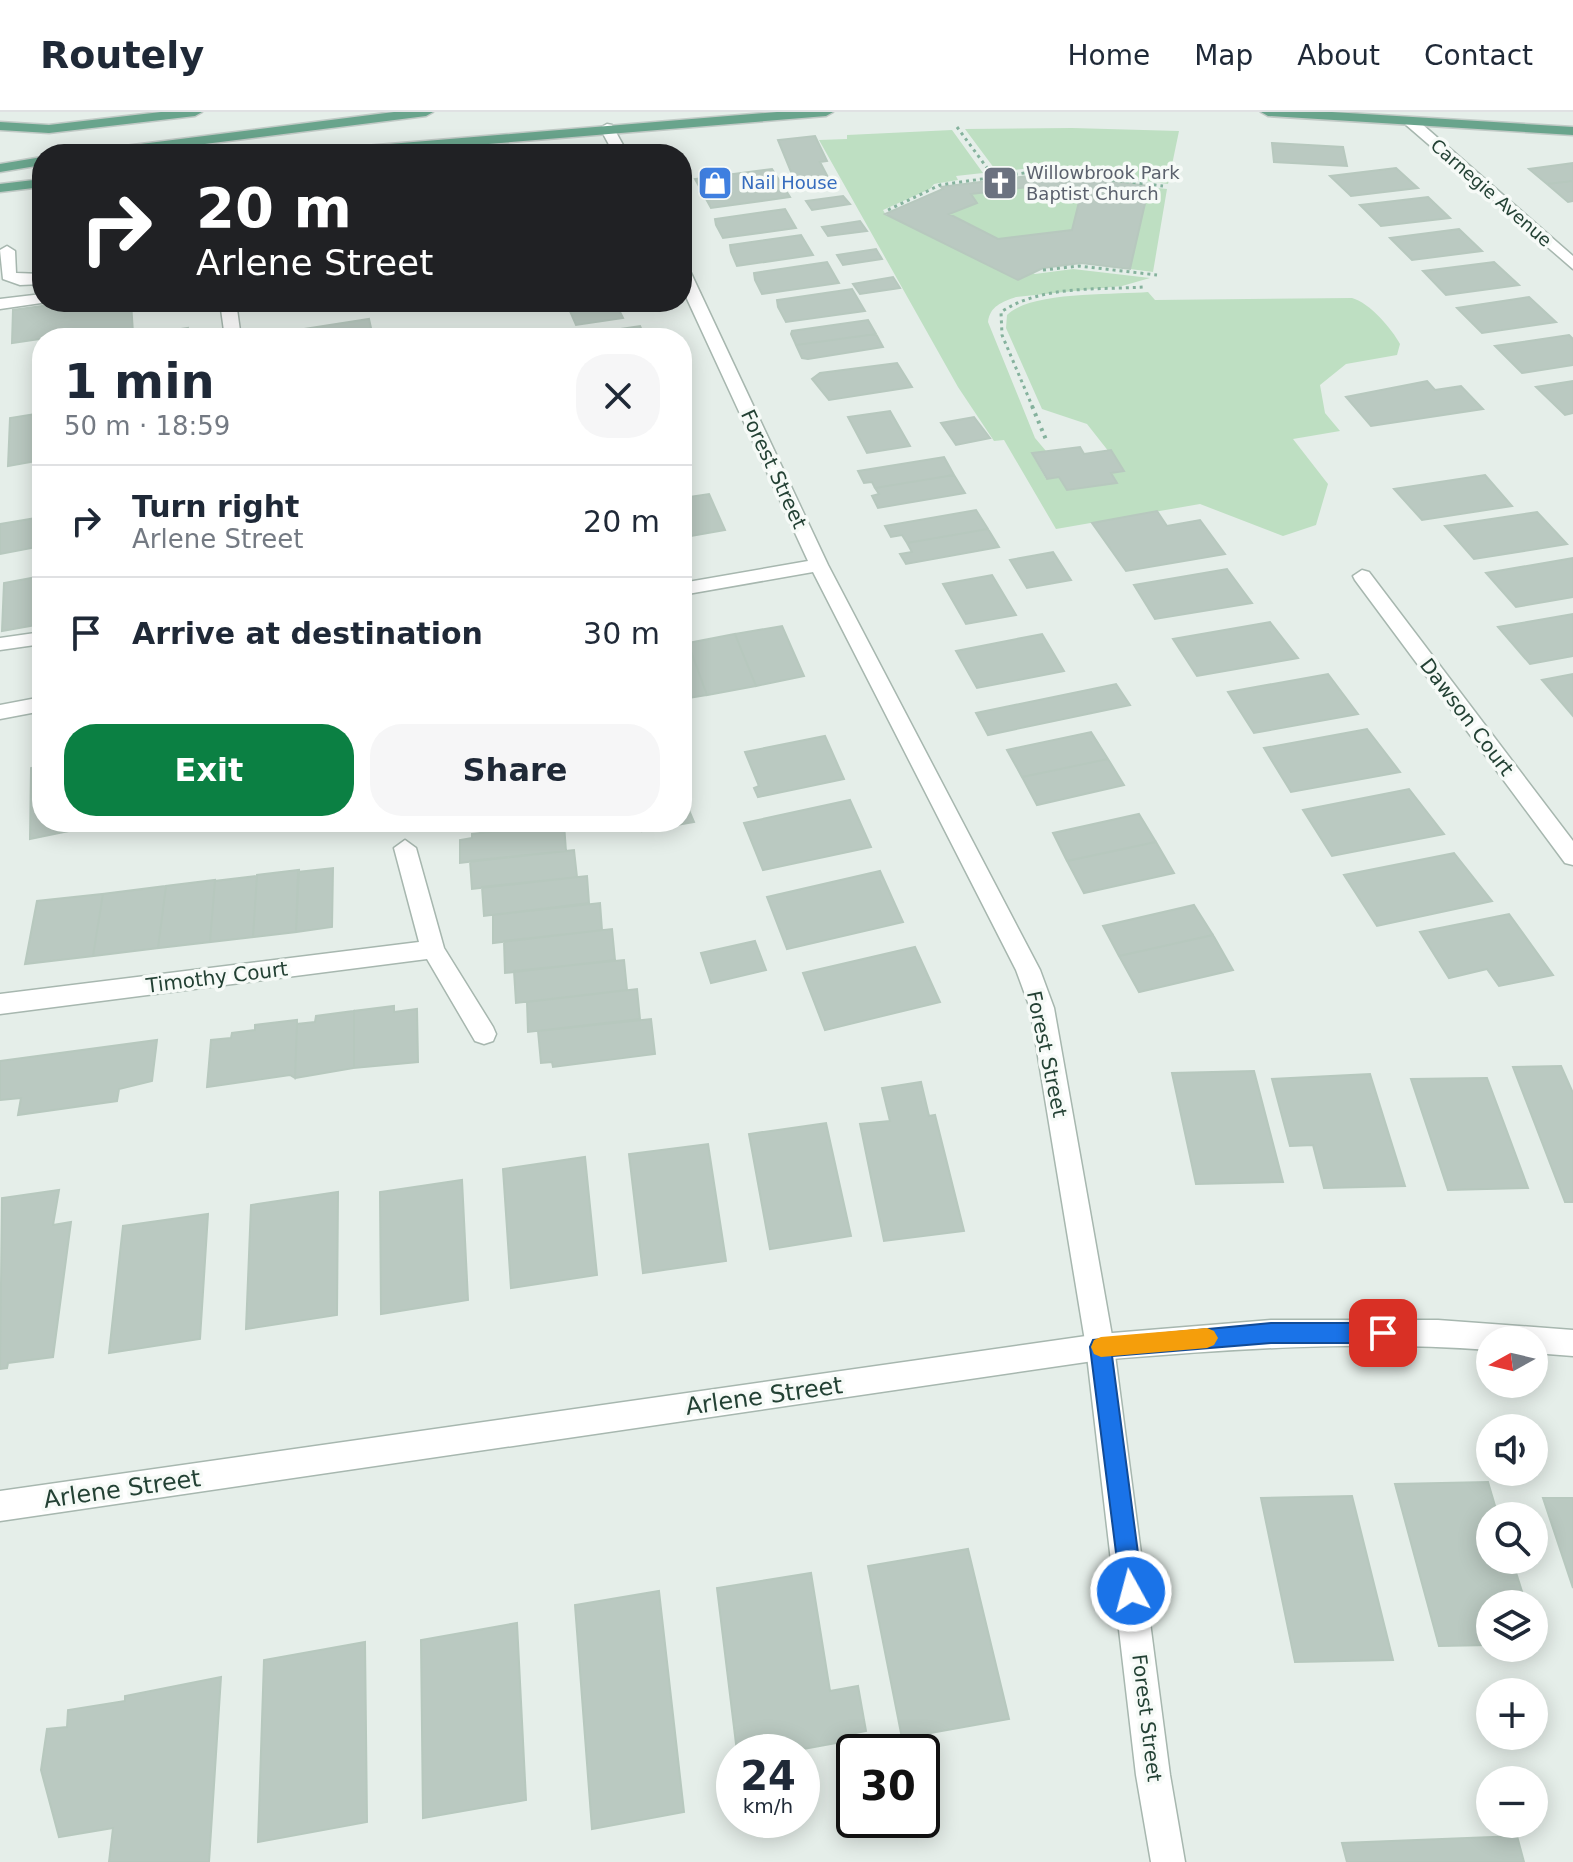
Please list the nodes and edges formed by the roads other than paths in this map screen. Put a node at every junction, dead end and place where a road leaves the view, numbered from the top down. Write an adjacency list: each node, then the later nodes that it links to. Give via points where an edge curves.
1 (195, 112): 6 (main road, via 49,129)
2 (426, 112): 9 (main road)
3 (826, 112): 7 (main road)
4 (1268, 112): 5 (main road)
5 (1410, 121): 8 (main road); 17 (street, Carnegie Avenue)
6 (0, 126)
7 (607, 128): 10 (main road); 11 (street)
8 (1573, 131)
9 (172, 144)
10 (429, 144)
11 (616, 144)
12 (32, 163): 13 (main road)
13 (0, 168)
14 (32, 184): 15 (main road)
15 (0, 188)
16 (7, 251): 18 (street, via 8,276)
17 (1573, 264)
18 (32, 279)
19 (692, 292): 22 (street, Forest Street)
20 (32, 300): 21 (street)
21 (0, 304)
22 (819, 565): 24 (street); 37 (street, Forest Street, via 1028,970 1042,1008)
23 (1362, 576): 30 (street, Dawson Court)
24 (692, 587)
25 (32, 639): 26 (street)
26 (0, 644)
27 (32, 706): 28 (street)
28 (0, 712)
29 (405, 848): 31 (street)
30 (1573, 857)
31 (433, 949): 32 (street, Timothy Court); 33 (street)
32 (0, 1004)
33 (484, 1034)
34 (1476, 1336): 37 (street, Arlene Street, via 1271,1333)
35 (1548, 1341): 36 (street, Arlene Street)
36 (1573, 1343)
37 (1100, 1347): 38 (street, Arlene Street); 39 (street, Forest Street)
38 (0, 1506)
39 (1168, 1862)

